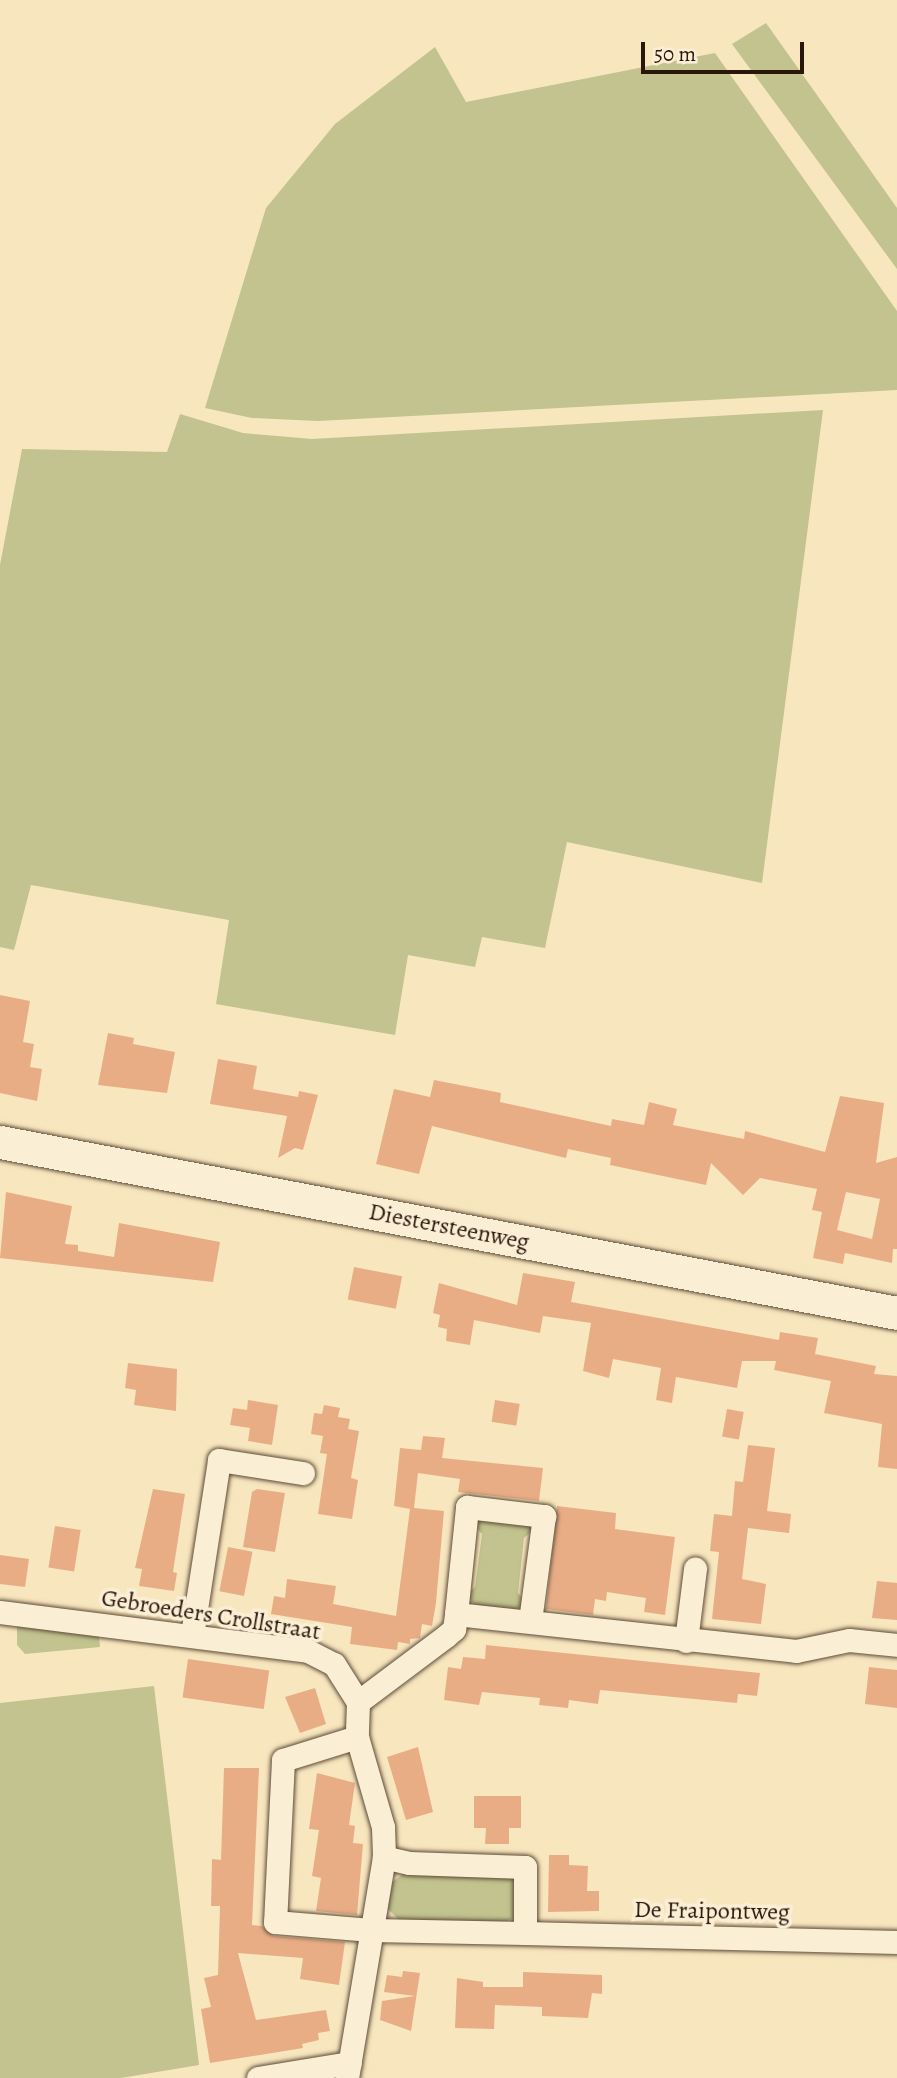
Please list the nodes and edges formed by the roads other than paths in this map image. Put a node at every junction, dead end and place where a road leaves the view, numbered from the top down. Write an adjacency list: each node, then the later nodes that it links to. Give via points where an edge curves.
1 (0, 1142): 2 (main road, Diestersteenweg)
2 (897, 1313)
3 (303, 1473): 8 (street, via 219,1460)
4 (695, 1569): 9 (street)
5 (0, 1612): 8 (street, Gebroeders Crollstraat)
6 (456, 1614): 7 (street); 7 (street, via 467,1507 544,1516); 11 (street, via 454,1629)
7 (530, 1621): 9 (street)
8 (192, 1635): 11 (street, Gebroeders Crollstraat, via 323,1657 334,1664)
9 (686, 1641): 10 (street, via 796,1651 849,1640)
10 (897, 1645)
11 (358, 1702): 12 (street)
12 (357, 1737): 13 (street, via 383,1827); 14 (street, via 283,1760 275,1922)
13 (384, 1857): 14 (street); 15 (street, via 409,1863 525,1867)
14 (371, 1930): 15 (street, De Fraipontweg); 17 (street)
15 (525, 1933): 16 (street, De Fraipontweg)
16 (897, 1942)
17 (349, 2070): 18 (street)
18 (258, 2078)

